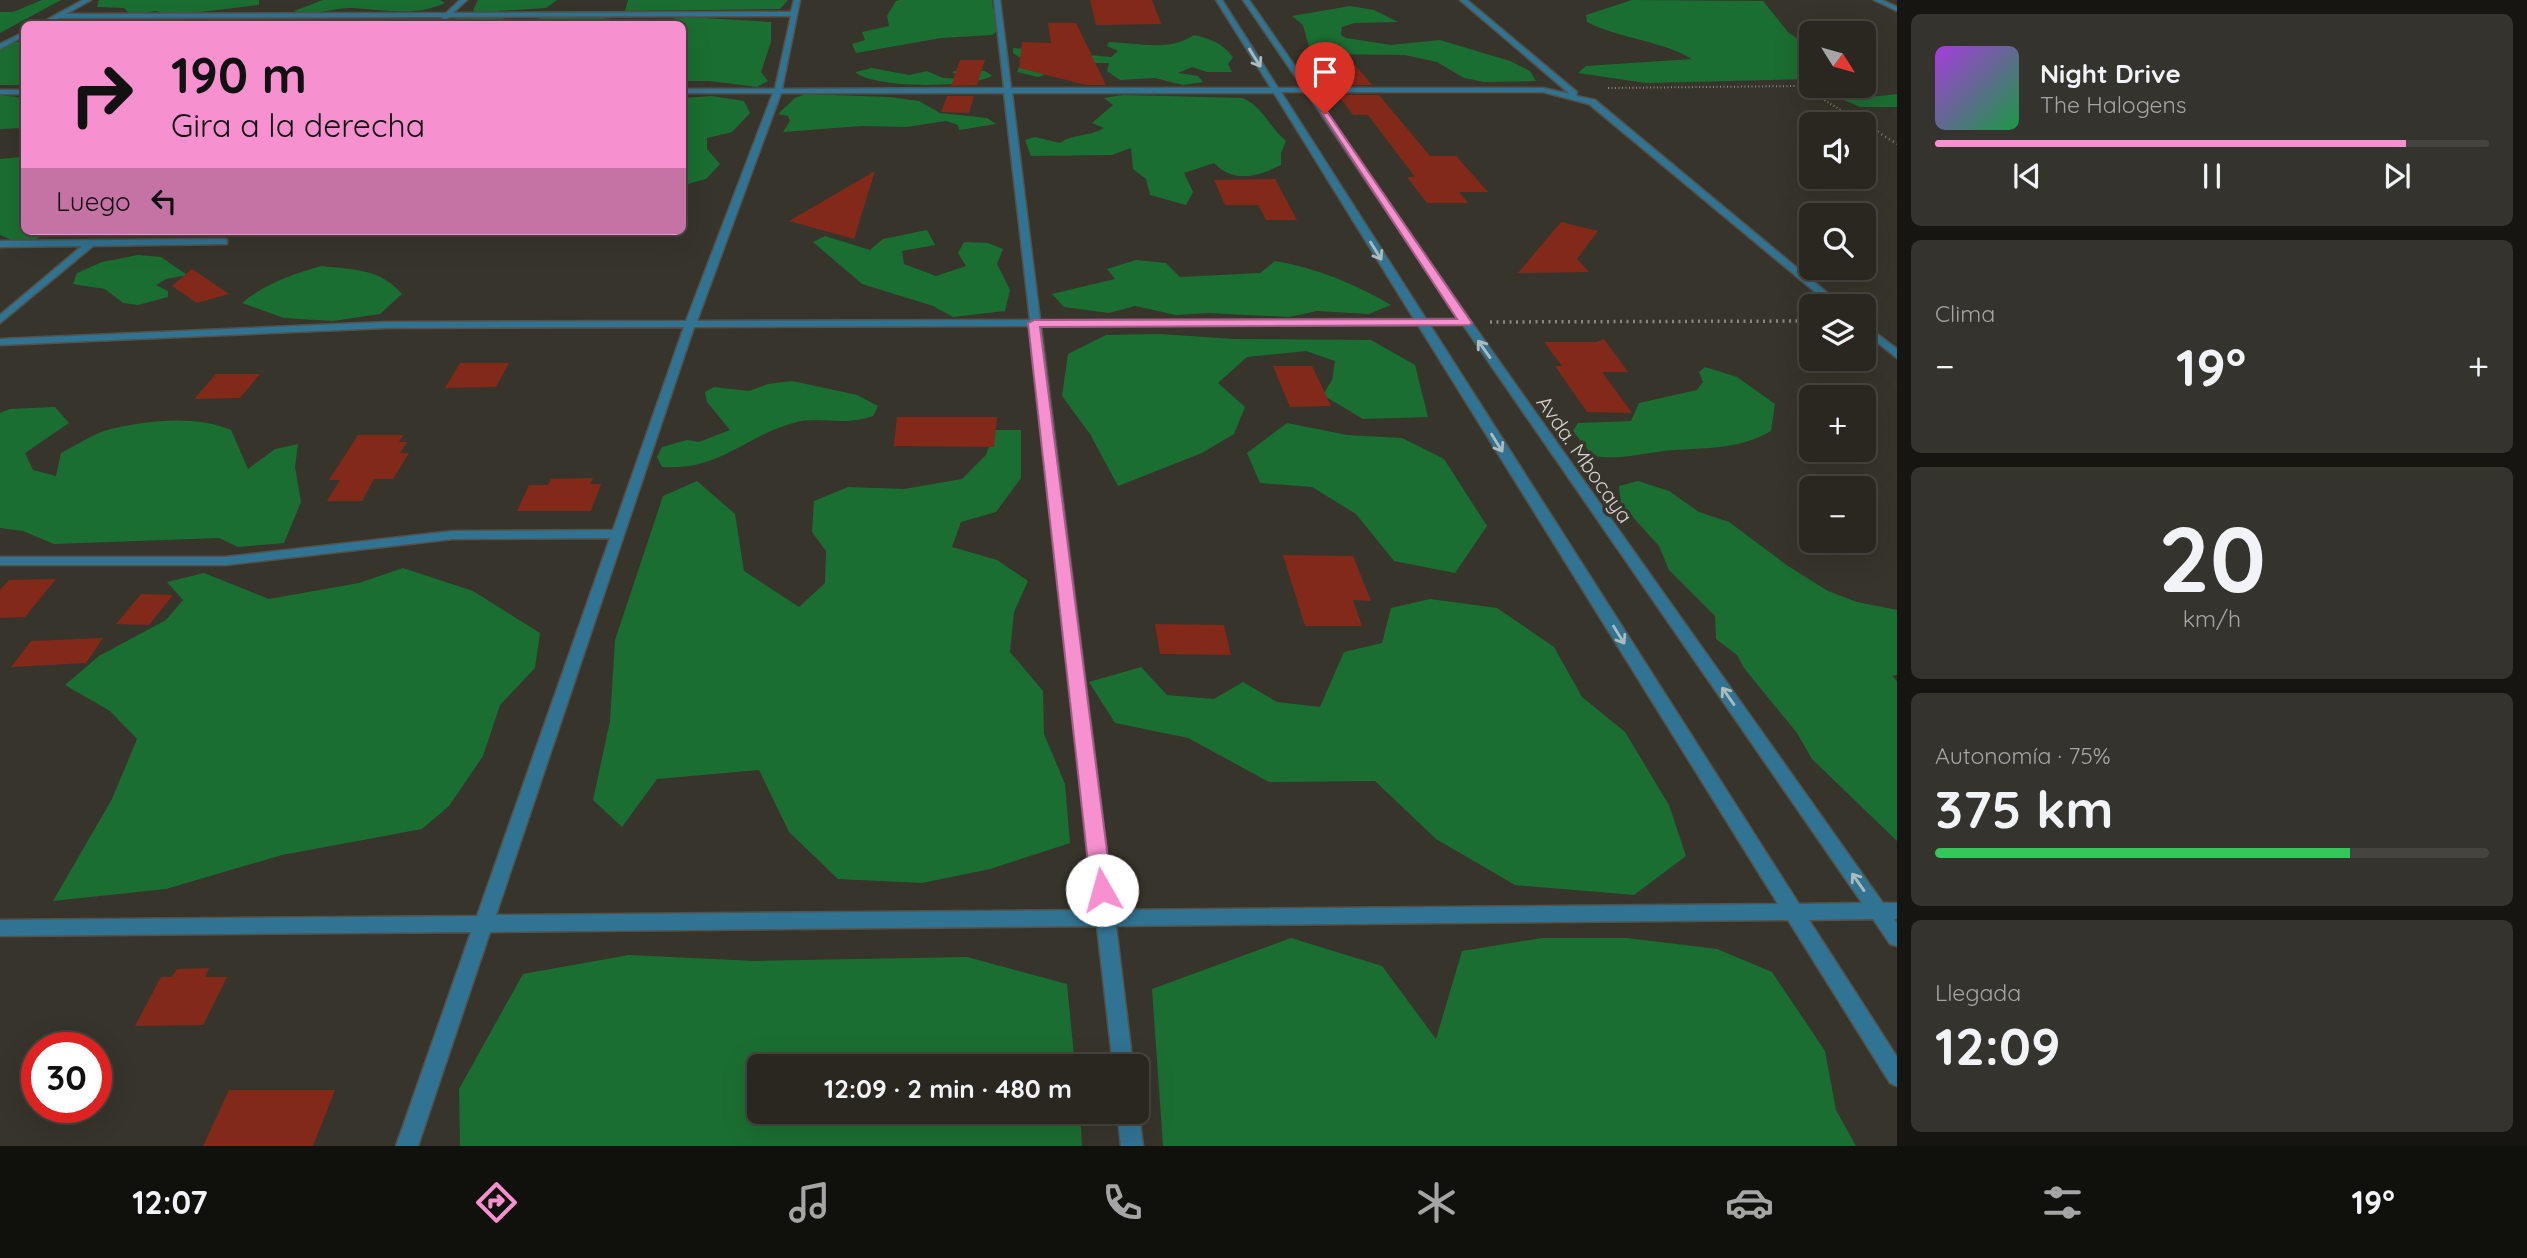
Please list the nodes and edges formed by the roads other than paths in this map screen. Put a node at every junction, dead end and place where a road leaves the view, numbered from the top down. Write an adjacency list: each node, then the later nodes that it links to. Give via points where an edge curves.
1 (88, 0): 11 (street)
2 (464, 0): 10 (street)
3 (997, 0): 22 (street)
4 (1219, 0): 18 (street, one-way to 18)
5 (1246, 0): 19 (street, Avda. Mbocaya)
6 (1462, 0): 23 (street)
7 (1877, 0): 9 (street)
8 (795, 7): 10 (street); 17 (street)
9 (1897, 9)
10 (447, 15): 11 (street); 13 (street)
11 (58, 16): 12 (street)
12 (48, 21)
13 (440, 21)
14 (21, 36): 15 (street)
15 (0, 47)
16 (686, 90): 17 (street)
17 (778, 90): 22 (street); 29 (street)
18 (1276, 91): 19 (street); 22 (street); 31 (street, one-way to 31)
19 (1310, 91): 23 (street, via 1543,90); 32 (street, Avda. Mbocaya)
20 (0, 92): 21 (street)
21 (21, 92)
22 (1007, 92): 30 (street)
23 (1578, 98): 27 (street, via 1592,102)
24 (224, 242): 26 (street)
25 (0, 244): 26 (street)
26 (90, 244): 28 (street)
27 (1824, 294)
28 (0, 320)
29 (691, 322): 30 (street); 34 (street, via 386,325); 36 (street)
30 (1034, 323): 31 (street); 40 (street)
31 (1422, 323): 32 (street); 38 (street, one-way to 38)
32 (1466, 323): 39 (street, Avda. Mbocaya, one-way to 32)
33 (1876, 337): 35 (street)
34 (0, 342)
35 (1897, 355)
36 (618, 534): 37 (street, via 453,534 225,561); 41 (street)
37 (0, 561)
38 (1794, 911): 39 (street); 40 (street); 45 (street)
39 (1888, 911): 43 (street, Avda. Mbocaya)
40 (1105, 917): 41 (street); 44 (street)
41 (485, 923): 42 (street); 47 (street)
42 (0, 928)
43 (1897, 938)
44 (1122, 1054)
45 (1897, 1076)
46 (1129, 1124): 48 (street)
47 (407, 1146)
48 (1132, 1146)

